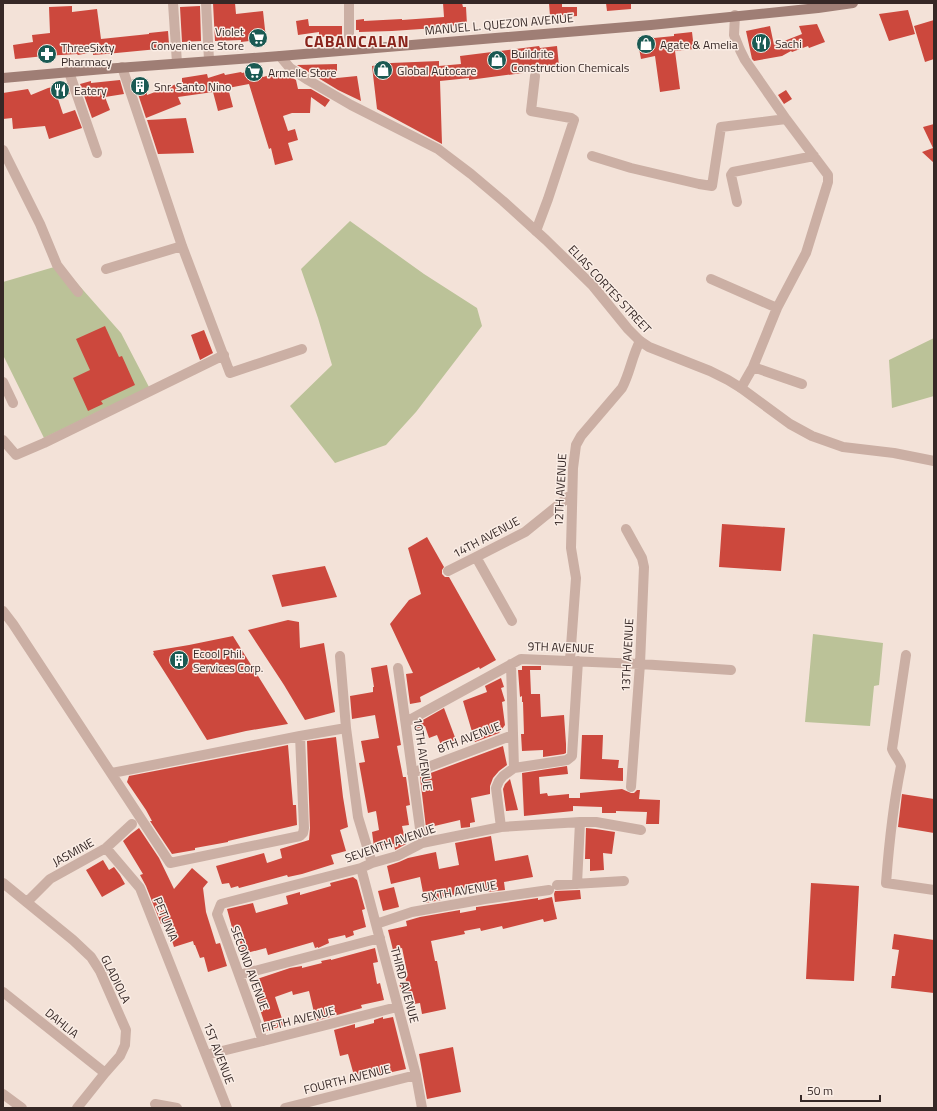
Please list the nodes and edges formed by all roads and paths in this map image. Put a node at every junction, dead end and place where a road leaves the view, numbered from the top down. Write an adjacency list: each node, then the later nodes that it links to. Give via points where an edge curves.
1 (173, 3): 9 (street)
2 (206, 3): 8 (street)
3 (349, 3): 6 (street)
4 (852, 3): 5 (main road, MANUEL L. QUEZON AVENUE)
5 (735, 15): 6 (main road, MANUEL L. QUEZON AVENUE, via 651,25); 14 (street, via 734,34 742,55)
6 (349, 49): 7 (main road, MANUEL L. QUEZON AVENUE)
7 (280, 56): 8 (main road, MANUEL L. QUEZON AVENUE); 20 (street, ELIAS CORTES STREET, via 290,68 308,80 438,149 471,174)
8 (209, 60): 9 (main road, MANUEL L. QUEZON AVENUE)
9 (178, 63): 10 (main road, MANUEL L. QUEZON AVENUE)
10 (122, 67): 11 (main road, MANUEL L. QUEZON AVENUE); 21 (street)
11 (69, 72): 13 (main road, MANUEL L. QUEZON AVENUE); 16 (street)
12 (535, 76): 20 (street, via 531,111 574,120)
13 (3, 78)
14 (786, 119): 17 (street, via 721,127 712,186 631,168); 18 (street)
15 (3, 150): 24 (street, via 58,265)
16 (98, 153)
17 (592, 156)
18 (814, 156): 19 (street, via 732,172); 25 (street, via 828,175 828,182 806,253)
19 (737, 202)
20 (536, 231): 26 (street, ELIAS CORTES STREET, via 593,286)
21 (182, 246): 22 (street); 28 (street)
22 (106, 269)
23 (711, 279): 25 (street)
24 (78, 292)
25 (777, 308): 29 (street)
26 (640, 341): 32 (street, ELIAS CORTES STREET, via 648,347 722,377); 36 (street, 12TH AVENUE, via 622,388 576,443)
27 (302, 349): 28 (street, via 230,373)
28 (224, 355): 34 (street, via 16,455)
29 (753, 367): 31 (street); 32 (street)
30 (3, 382): 33 (street)
31 (802, 384)
32 (741, 388): 35 (street, ELIAS CORTES STREET, via 790,424 818,438 843,447)
33 (13, 403)
34 (3, 440)
35 (934, 461)
36 (572, 494): 38 (street, 14TH AVENUE, via 526,532); 44 (street, 12TH AVENUE, via 570,548 576,578)
37 (626, 529): 46 (street, 13TH AVENUE, via 642,558 644,567)
38 (476, 557): 39 (street, 14TH AVENUE); 41 (street)
39 (448, 571)
40 (3, 611): 54 (street)
41 (512, 621)
42 (906, 655): 68 (street, via 892,750 901,766 895,796 886,883)
43 (340, 656): 50 (street)
44 (574, 660): 45 (street, 9TH AVENUE, via 521,659); 46 (street, 9TH AVENUE); 53 (street, 12TH AVENUE, via 572,756 567,760)
45 (511, 664): 49 (street, 9TH AVENUE); 51 (street)
46 (640, 664): 48 (street, 9TH AVENUE); 56 (street, 13TH AVENUE)
47 (398, 668): 49 (street, 10TH AVENUE)
48 (731, 670)
49 (406, 722): 55 (street, 10TH AVENUE)
50 (346, 728): 52 (street); 63 (street, via 358,817)
51 (513, 735): 53 (street); 55 (street, 8TH AVENUE)
52 (300, 736): 54 (street); 54 (street, via 304,828 300,836 170,863)
53 (514, 768): 59 (street, via 503,776 496,788)
54 (112, 773)
55 (412, 773): 61 (street, 10TH AVENUE)
56 (632, 787)
57 (580, 822): 59 (street, SEVENTH AVENUE); 60 (street, SEVENTH AVENUE, via 596,822); 67 (street)
58 (132, 824): 62 (street, JASMINE)
59 (501, 827): 61 (street, SEVENTH AVENUE)
60 (641, 830)
61 (422, 843): 63 (street, SEVENTH AVENUE, via 397,856)
62 (106, 848): 69 (street, JASMINE, via 50,879); 76 (street, PETUNIA, via 140,888)
63 (372, 863): 64 (street, SEVENTH AVENUE)
64 (361, 868): 70 (street, SEVENTH AVENUE); 71 (street, THIRD AVENUE)
65 (624, 881): 67 (street, SIXTH AVENUE)
66 (3, 883): 69 (street, GLADIOLA)
67 (577, 884): 71 (street, SIXTH AVENUE, via 412,912)
68 (934, 890)
69 (27, 902): 79 (street, GLADIOLA, via 92,957 100,971 126,1030 125,1045 120,1056)
70 (221, 904): 73 (street, SECOND AVENUE, via 217,914)
71 (376, 924): 72 (street, THIRD AVENUE)
72 (380, 938): 73 (street); 75 (street, THIRD AVENUE)
73 (239, 975): 77 (street, SECOND AVENUE)
74 (3, 992): 79 (street, DAHLIA)
75 (398, 1007): 77 (street, FIFTH AVENUE); 80 (street, THIRD AVENUE)
76 (188, 1008): 78 (street, 1ST AVENUE)
77 (263, 1041): 78 (street, FIFTH AVENUE)
78 (206, 1055): 86 (street, 1ST AVENUE)
79 (104, 1074): 84 (street, GLADIOLA)
80 (416, 1075): 87 (street, FOURTH AVENUE); 88 (street, THIRD AVENUE)
81 (3, 1094): 83 (street)
82 (155, 1104): 85 (street)
83 (22, 1108)
84 (77, 1108)
85 (177, 1108)
86 (227, 1108)
87 (285, 1108)
88 (422, 1108)

